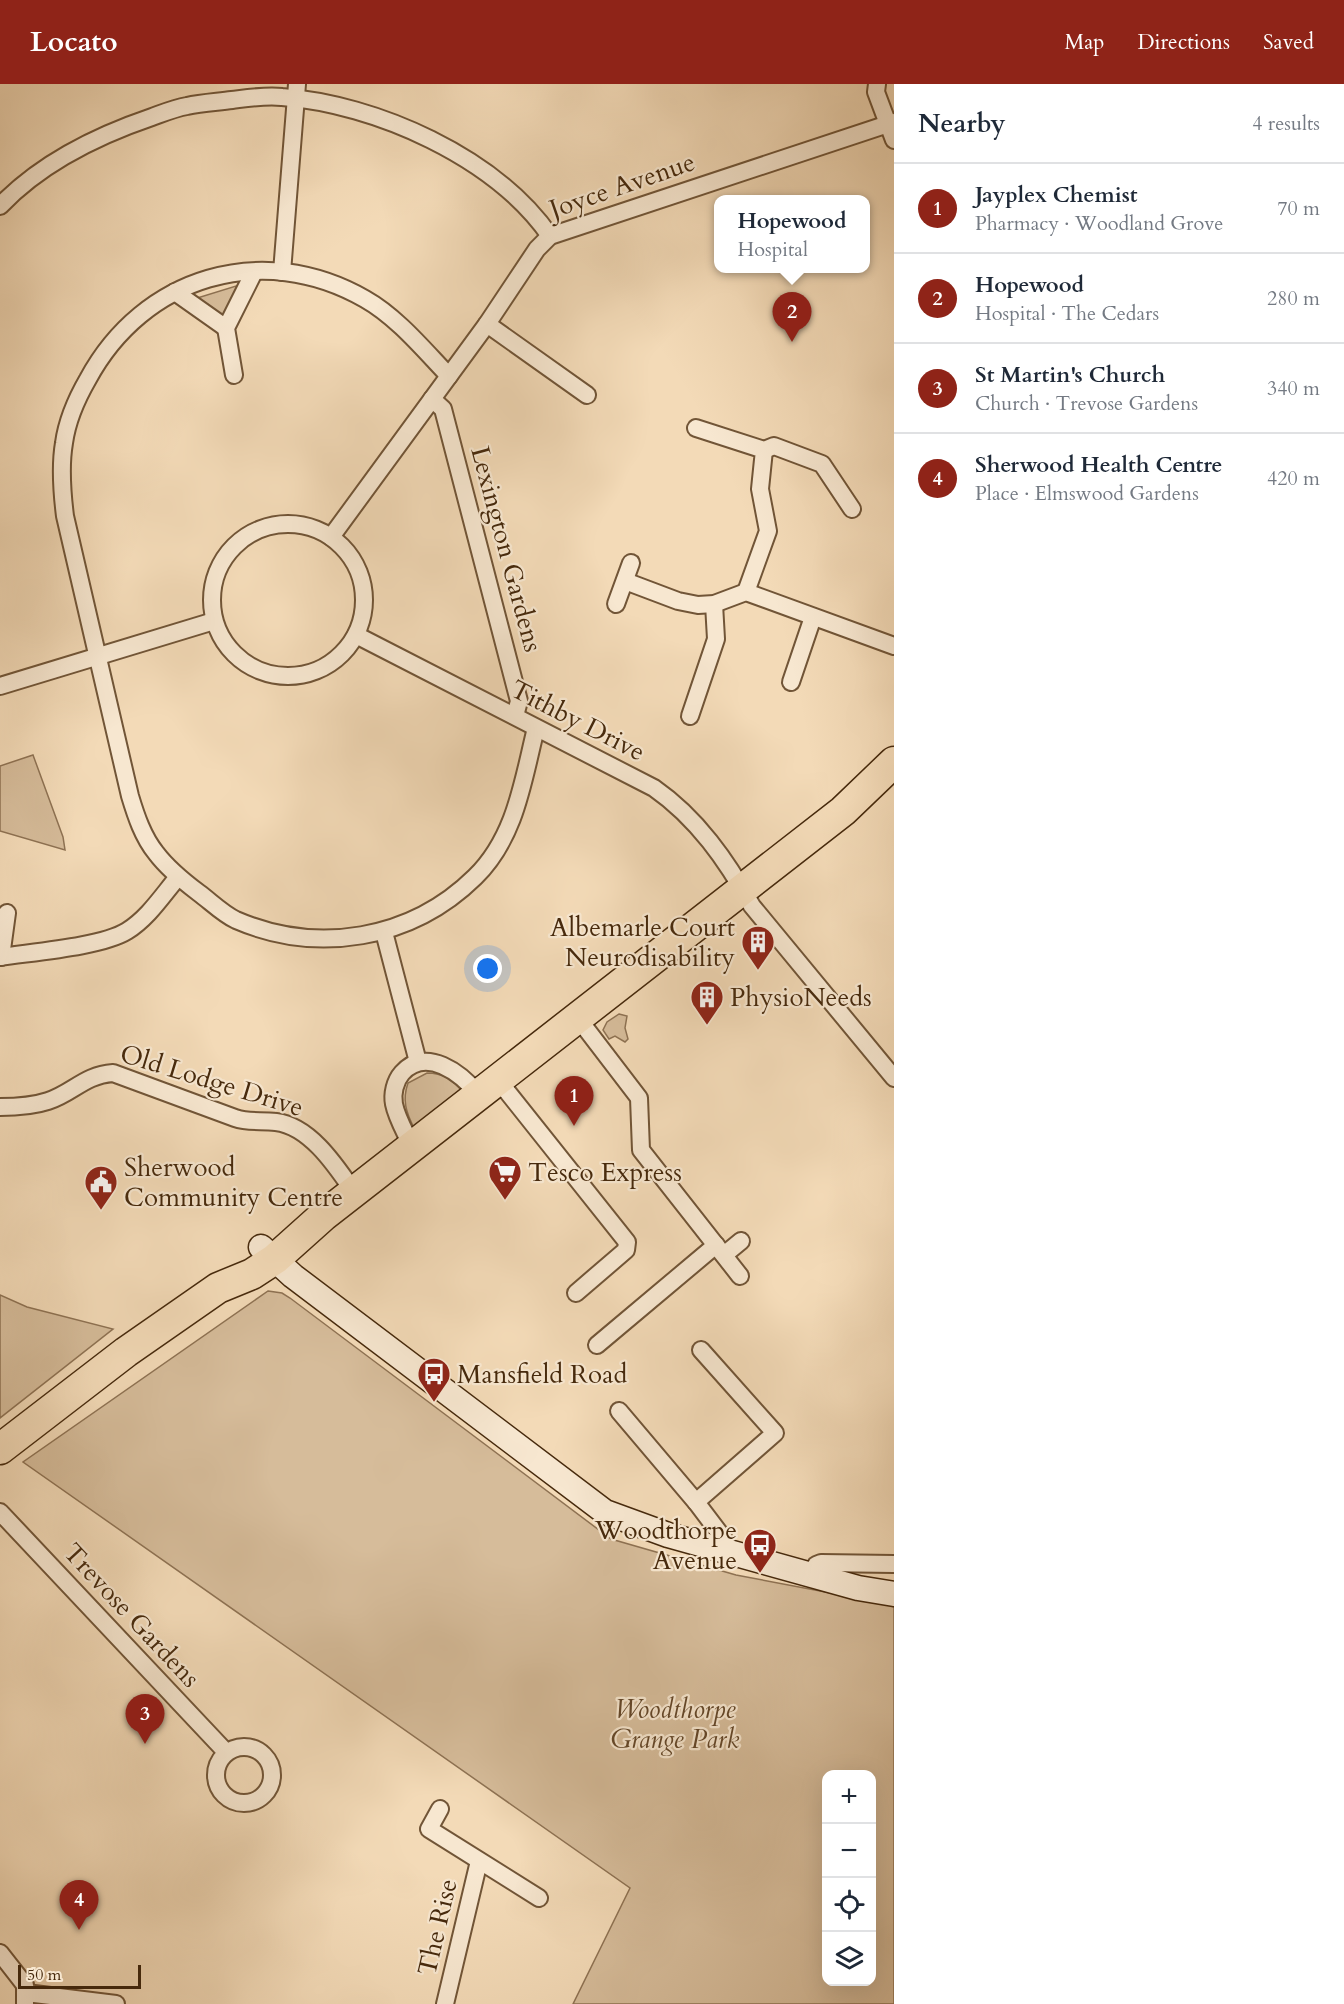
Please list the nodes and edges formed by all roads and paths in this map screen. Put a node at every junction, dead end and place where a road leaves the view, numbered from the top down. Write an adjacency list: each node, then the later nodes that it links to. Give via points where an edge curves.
1 (877, 84): 3 (street, via 876,92)
2 (296, 92): 5 (street, via 185,106 107,132 41,170); 6 (street, via 377,117 472,163 502,185); 8 (street)
3 (890, 123): 4 (street); 6 (street, Joyce Avenue)
4 (894, 140)
5 (0, 206)
6 (550, 236): 10 (street, Joyce Avenue, via 537,249)
7 (254, 272): 8 (street); 9 (street, via 212,276); 11 (street)
8 (282, 272): 13 (street, via 319,280 365,299 393,320)
9 (175, 292): 11 (street); 29 (street, via 148,307 122,329 100,356 78,398 64,442 65,516)
10 (487, 324): 13 (street, Joyce Avenue); 14 (street)
11 (226, 328): 12 (street)
12 (234, 375)
13 (449, 376): 15 (street, Joyce Avenue)
14 (588, 395)
15 (432, 399): 19 (street, Joyce Avenue); 32 (street, Lexington Gardens, via 443,409 489,576 519,701)
16 (696, 428): 17 (street)
17 (764, 450): 18 (street, via 774,446 822,464); 22 (street, via 760,489 768,531)
18 (852, 509)
19 (332, 537): 26 (street, via 311,527 289,524 267,526 246,535 219,566 211,602); 27 (street, via 355,564 362,581 362,617)
20 (631, 562): 21 (street)
21 (624, 581): 23 (street); 24 (street, via 678,601)
22 (746, 592): 24 (street); 25 (street)
23 (616, 604)
24 (714, 604): 33 (street, via 716,639)
25 (813, 617): 28 (street); 30 (street)
26 (214, 621): 27 (street, via 223,642 238,659 258,671 280,676 303,675 324,667 343,653); 29 (street)
27 (356, 635): 32 (street, Tithby Drive)
28 (894, 646)
29 (97, 658): 31 (street); 36 (street, via 140,825 155,853)
30 (791, 682)
31 (0, 686)
32 (514, 716): 34 (street, Tithby Drive)
33 (690, 716)
34 (536, 728): 37 (street, Tithby Drive, via 654,788 678,805 693,819); 39 (street, via 516,811 501,843 476,877 442,902)
35 (894, 762): 37 (highway, via 843,811)
36 (178, 877): 39 (street, via 234,919 293,938); 40 (street, via 126,932 104,940)
37 (743, 890): 41 (highway); 43 (street, Tithby Drive, via 752,906)
38 (8, 913): 40 (street)
39 (384, 932): 42 (street)
40 (1, 957)
41 (578, 1017): 44 (highway); 49 (street, via 639,1098 641,1150)
42 (418, 1062): 44 (street, via 440,1064); 46 (street, via 398,1077 394,1092 398,1118)
43 (894, 1078)
44 (489, 1087): 46 (highway); 52 (street, via 627,1242 626,1250)
45 (0, 1107): 47 (street, Old Lodge Drive, via 49,1101 97,1074 113,1072 245,1122 291,1126 318,1146)
46 (412, 1147): 47 (highway)
47 (354, 1192): 50 (highway)
48 (741, 1241): 49 (street)
49 (720, 1250): 51 (street); 53 (street)
50 (268, 1253): 56 (highway, via 252,1274 218,1288); 59 (street, via 585,1499 647,1530)
51 (740, 1275)
52 (576, 1293)
53 (597, 1345)
54 (701, 1350): 57 (street, via 775,1433)
55 (619, 1412): 57 (street)
56 (0, 1449)
57 (696, 1502): 59 (street, via 724,1539)
58 (0, 1512): 63 (street, Trevose Gardens)
59 (724, 1550): 61 (street)
60 (894, 1564): 61 (street, via 821,1563)
61 (812, 1575): 62 (street)
62 (894, 1594)
63 (226, 1752)
64 (440, 1809): 65 (street, The Rise, via 429,1829)
65 (478, 1861): 66 (street, The Rise); 70 (street, The Rise)
66 (539, 1898)
67 (0, 1953): 68 (street, via 21,1977)
68 (26, 1998): 69 (street)
69 (116, 2004)
70 (445, 2004)

